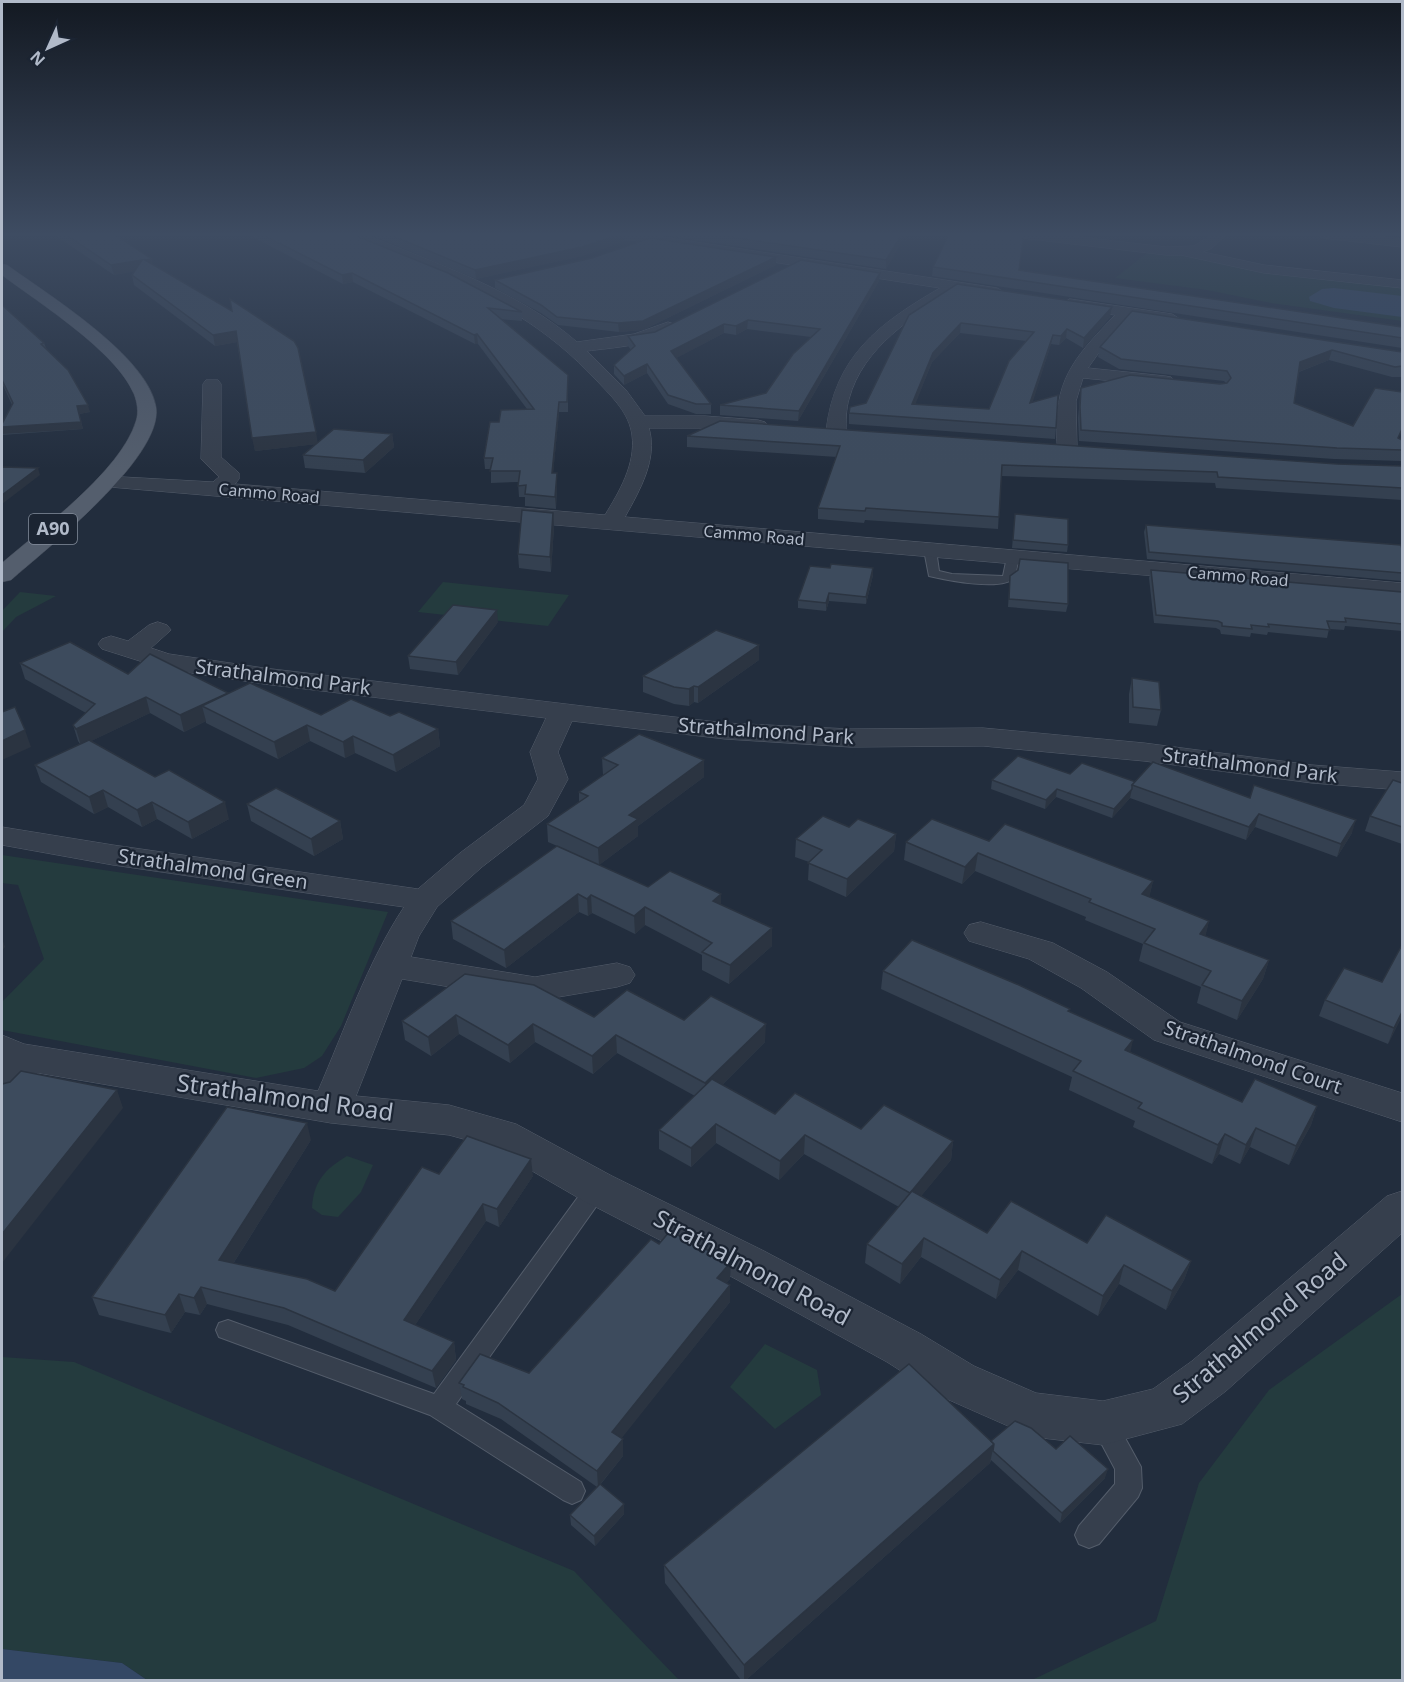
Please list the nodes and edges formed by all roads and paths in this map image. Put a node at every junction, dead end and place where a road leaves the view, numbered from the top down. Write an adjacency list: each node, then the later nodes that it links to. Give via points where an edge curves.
1 (59, 312): 20 (main road, A90, via 119,360 138,383 147,409 142,432 126,460)
2 (524, 312): 8 (street)
3 (910, 312): 15 (street, via 871,346 854,370 841,398)
4 (1127, 312): 9 (street, via 1088,353)
5 (1130, 312): 7 (street)
6 (683, 319): 8 (street, via 648,336)
7 (1184, 321)
8 (574, 347): 12 (street, via 619,393)
9 (1076, 372): 10 (street); 18 (street, via 1066,418)
10 (1183, 383)
11 (212, 384): 21 (street, via 211,459 229,473 229,479)
12 (639, 422): 13 (street); 22 (street, via 642,443 636,473)
13 (776, 427)
14 (812, 430): 15 (street)
15 (836, 431): 16 (street)
16 (859, 433)
17 (1044, 446): 18 (street)
18 (1067, 448): 19 (street)
19 (1090, 449)
20 (105, 482): 21 (street, Cammo Road); 23 (main road, A90)
21 (218, 489): 22 (street, Cammo Road)
22 (611, 523): 24 (street, Cammo Road)
23 (2, 575)
24 (1402, 590)
25 (158, 630): 26 (street, Strathalmond Park, via 122,647 165,661 264,676)
26 (563, 711): 27 (street, Strathalmond Park, via 725,731 850,738 983,737); 29 (street, via 544,752 553,779 537,810)
27 (1402, 781)
28 (2, 836): 29 (street, Strathalmond Green)
29 (425, 900): 31 (street)
30 (981, 933): 35 (street, Strathalmond Court, via 1041,951 1094,980 1167,1031)
31 (389, 965): 32 (street, via 535,989); 34 (street)
32 (617, 975)
33 (11, 1065): 34 (street, Strathalmond Road)
34 (331, 1108): 36 (street, Strathalmond Road, via 449,1120 502,1135)
35 (1402, 1108)
36 (597, 1188): 39 (lane); 40 (street, Strathalmond Road, via 748,1264 957,1381 1033,1415)
37 (1402, 1208): 40 (street, Strathalmond Road, via 1209,1376 1165,1408)
38 (228, 1330): 39 (lane)
39 (438, 1407): 41 (lane)
40 (1103, 1423): 42 (lane, via 1128,1467 1130,1488)
41 (572, 1491)
42 (1089, 1535)

